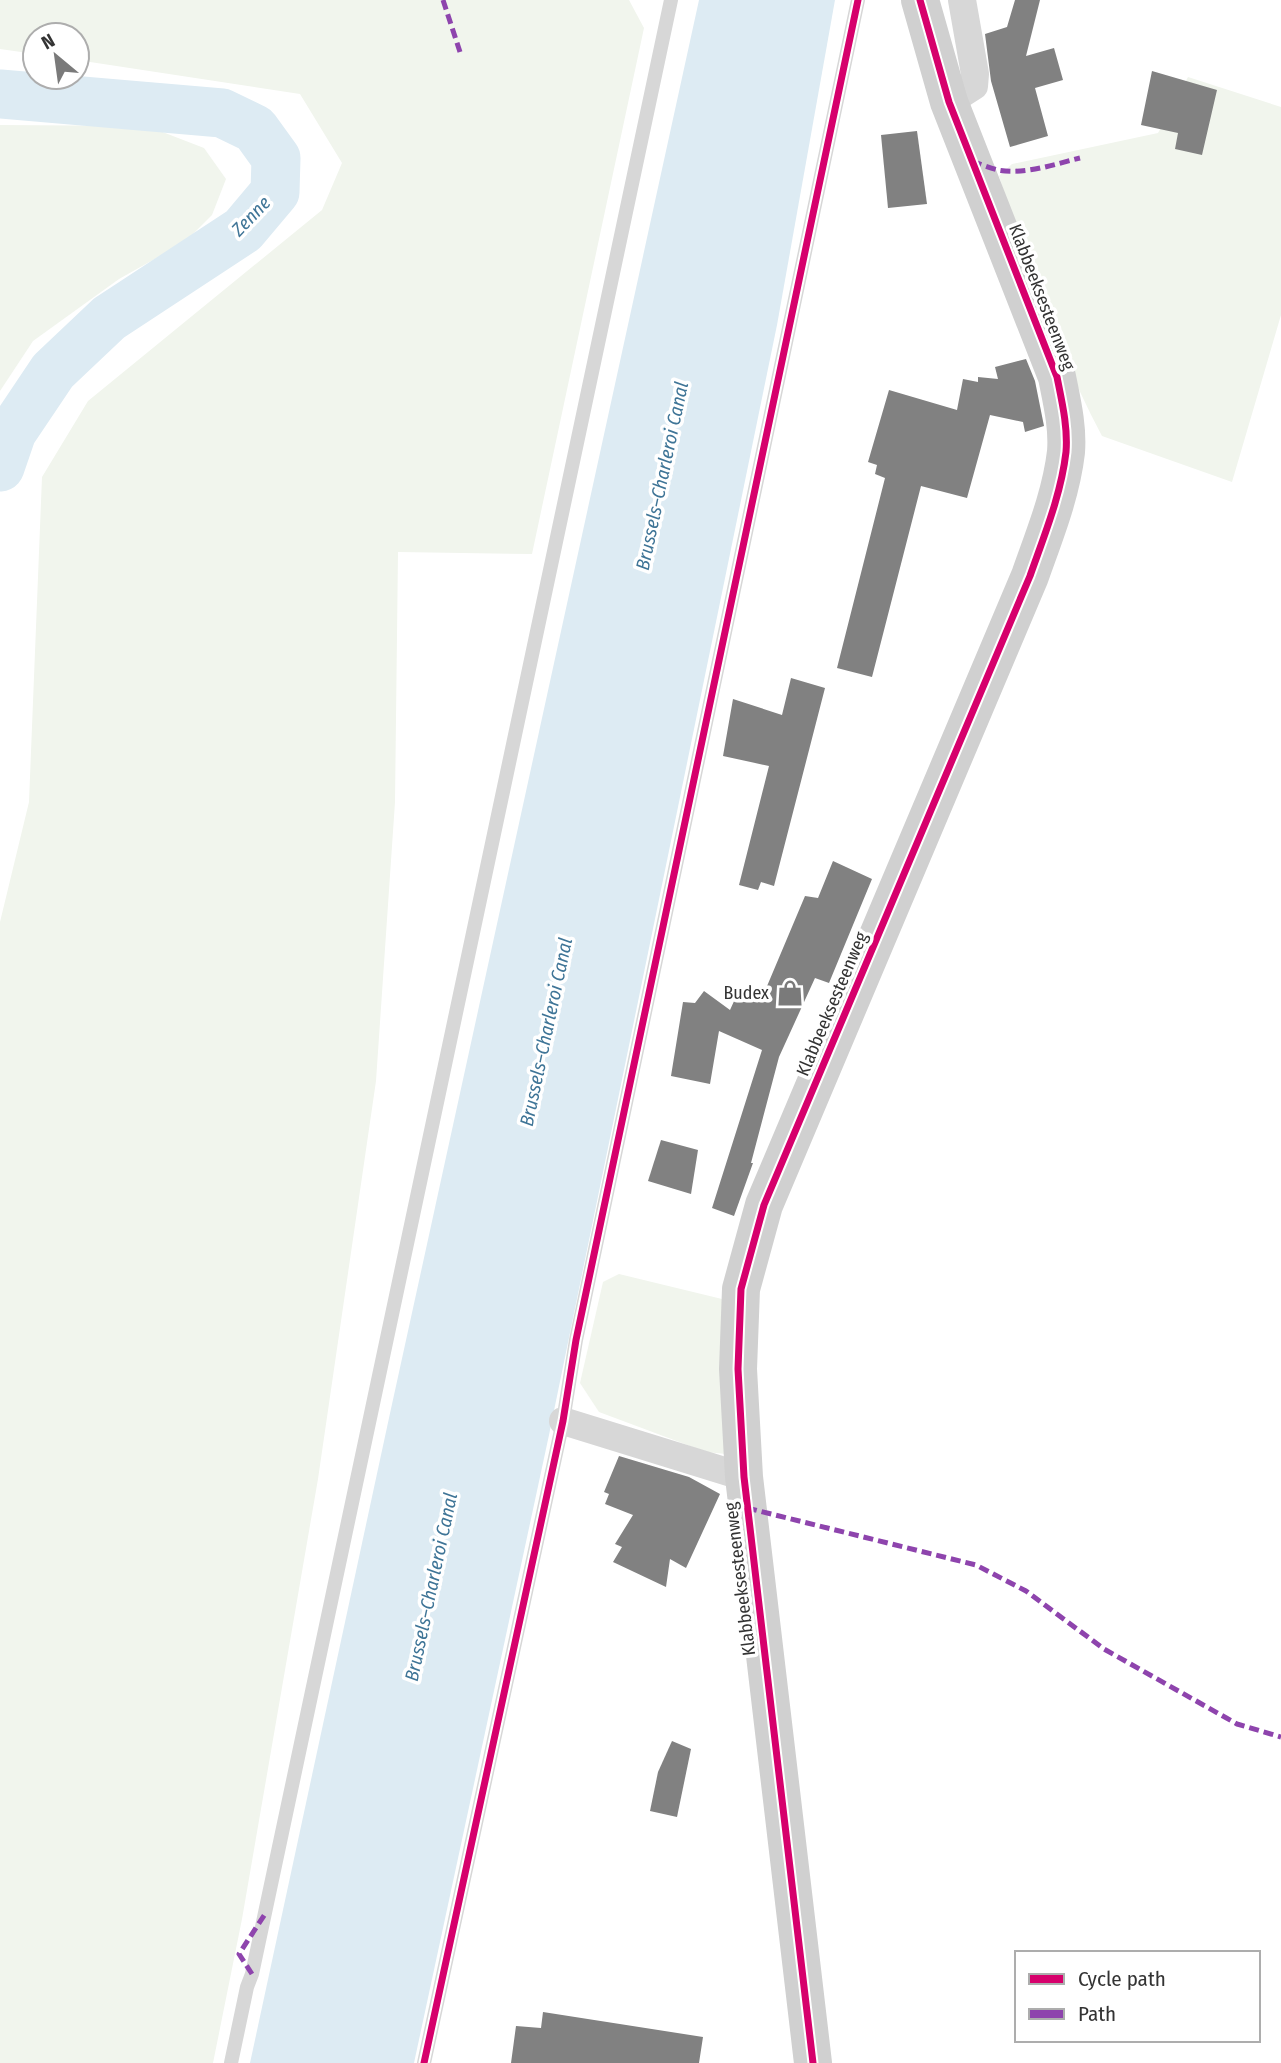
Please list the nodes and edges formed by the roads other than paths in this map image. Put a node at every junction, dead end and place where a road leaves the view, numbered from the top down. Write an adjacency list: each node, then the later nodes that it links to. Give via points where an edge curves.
1 (671, 0): 8 (lane)
2 (858, 0): 6 (lane, via 578,1326)
3 (920, 0): 5 (street, Klabbeeksesteenweg)
4 (962, 0): 5 (street, via 974,86)
5 (950, 102): 7 (street, Klabbeeksesteenweg, via 1057,377 1065,413 1066,452 1052,513 1030,576 764,1205 741,1289 738,1369)
6 (563, 1421): 7 (street, Klabbeeksesteenweg); 9 (lane)
7 (744, 1477): 10 (street, Klabbeeksesteenweg)
8 (231, 2063)
9 (424, 2063)
10 (813, 2063)

